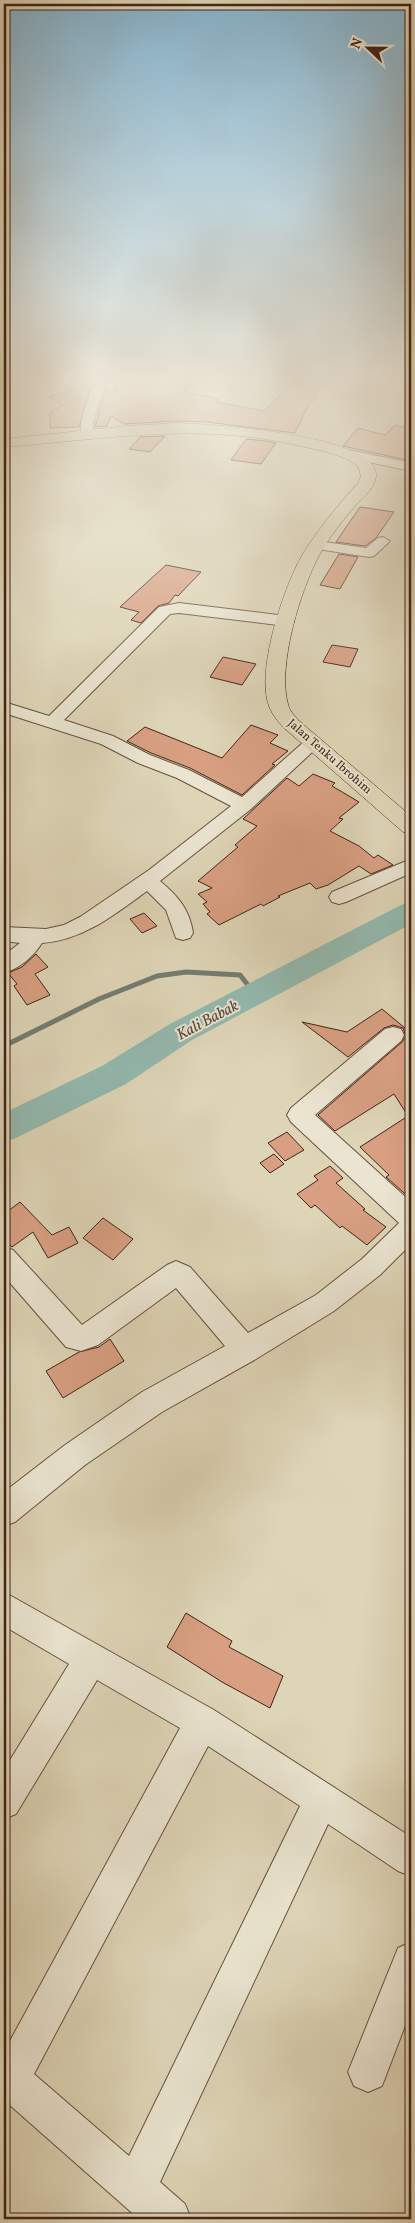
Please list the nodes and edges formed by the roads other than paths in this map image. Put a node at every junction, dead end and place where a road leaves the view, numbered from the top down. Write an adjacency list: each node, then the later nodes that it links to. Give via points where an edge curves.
1 (366, 482): 3 (main road, Jalan Tenku Ibrohim)
2 (383, 541): 3 (street, via 369,553)
3 (318, 545): 4 (main road, Jalan Tenku Ibrohim, via 299,581)
4 (286, 622): 6 (street, via 179,608 165,610); 7 (main road, Jalan Tenku Ibrohim, via 278,658 278,705 291,724)
5 (4, 707): 6 (street)
6 (52, 722): 8 (street, via 107,740)
7 (313, 743): 8 (street); 9 (main road, Jalan Tenku Ibrohim)
8 (244, 805): 11 (street)
9 (411, 827)
10 (411, 866): 12 (street)
11 (147, 881): 14 (street, via 178,909); 15 (street, via 82,925 60,934)
12 (339, 897)
13 (4, 934): 15 (street)
14 (183, 934)
15 (35, 937): 16 (street, via 26,950)
16 (4, 965)
17 (393, 1035): 18 (street, via 299,1115)
18 (411, 1218)
19 (411, 1228): 21 (street, via 350,1285)
20 (4, 1258): 21 (street, via 76,1338 88,1336 176,1273)
21 (246, 1350): 22 (street, via 152,1402 75,1455)
22 (4, 1511)
23 (4, 1608): 24 (street)
24 (91, 1659): 25 (street); 27 (street)
25 (202, 1722): 26 (street); 31 (street)
26 (321, 1800): 28 (street); 32 (street)
27 (4, 1802)
28 (411, 1858)
29 (411, 1961): 30 (street)
30 (368, 2072)
31 (7, 2077): 32 (street)
32 (135, 2189): 33 (street)
33 (170, 2219)

